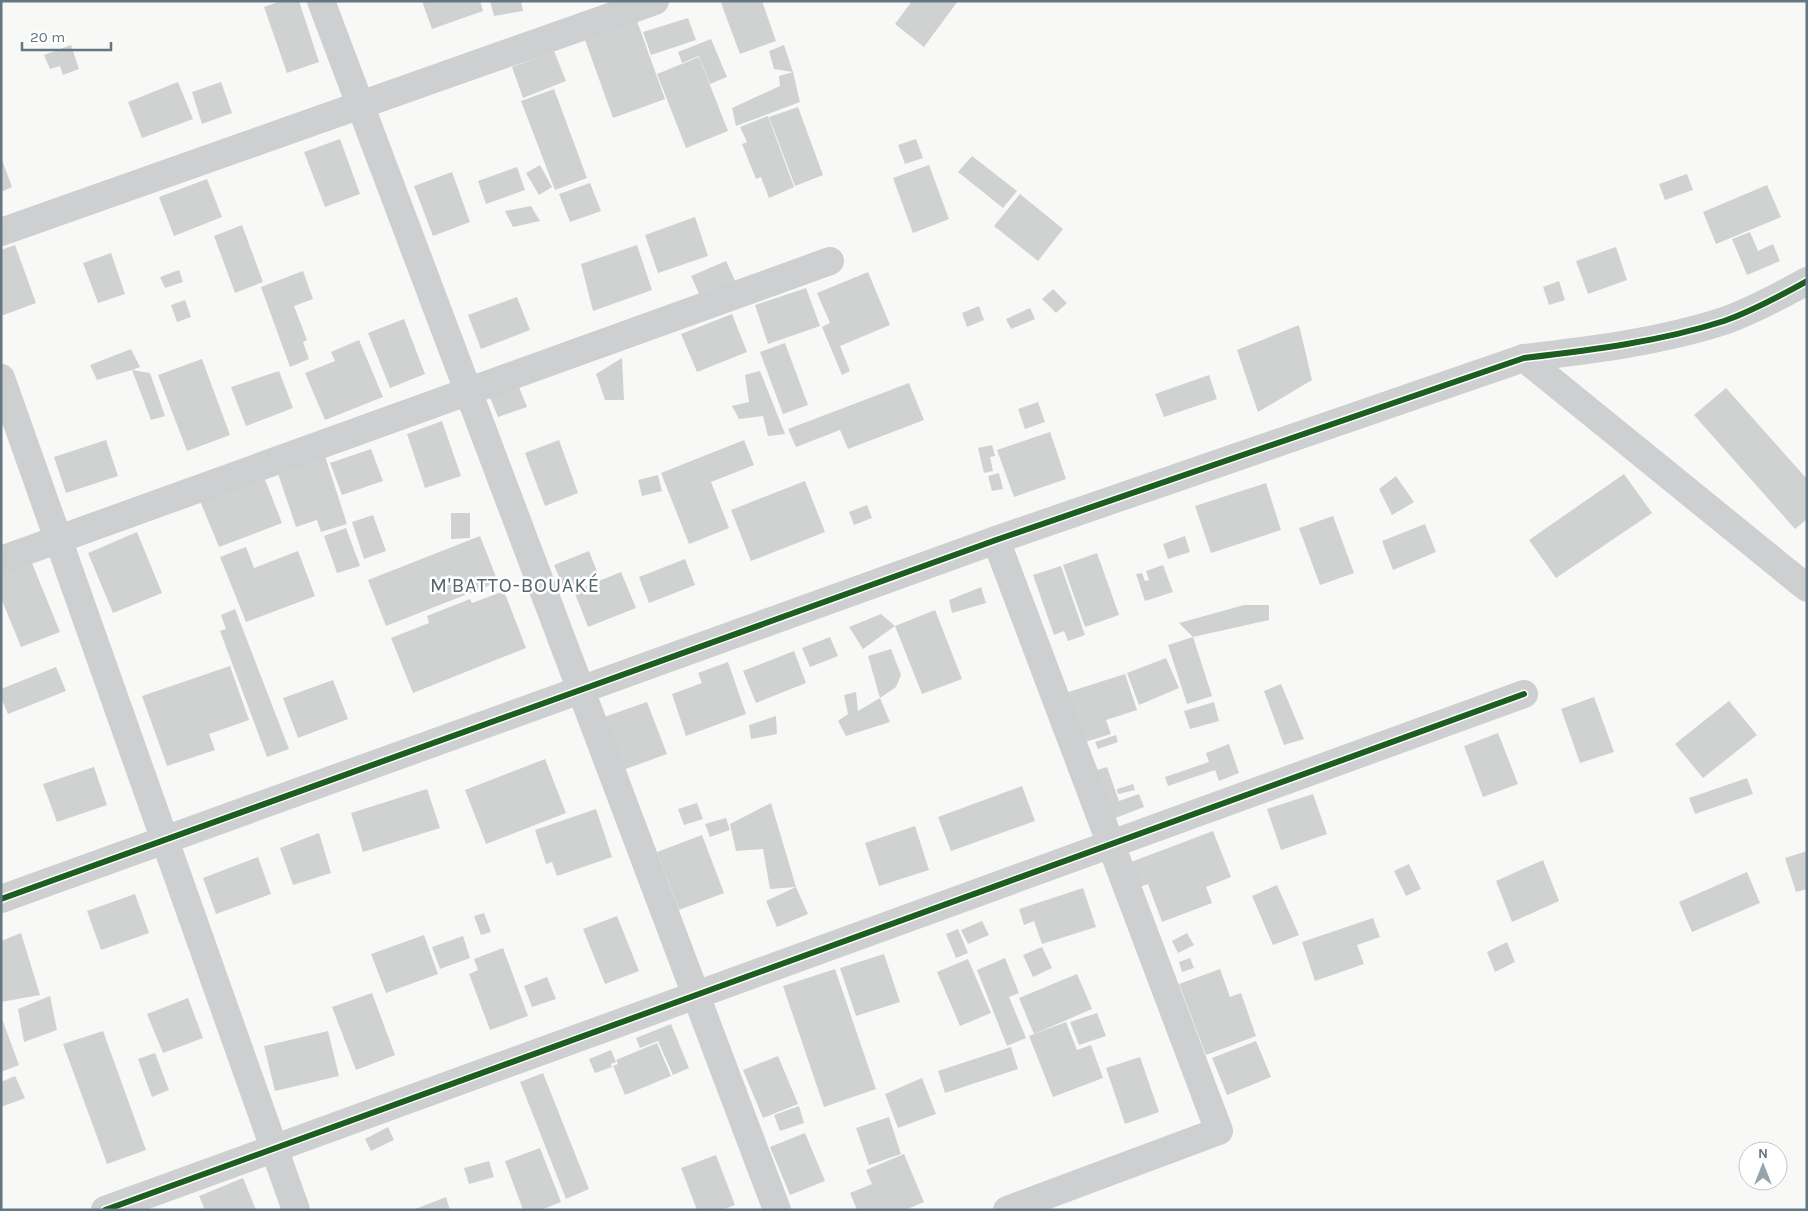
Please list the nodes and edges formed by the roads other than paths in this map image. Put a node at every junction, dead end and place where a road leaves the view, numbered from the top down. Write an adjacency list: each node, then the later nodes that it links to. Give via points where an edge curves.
1 (321, 1): 3 (street)
2 (654, 1): 3 (street)
3 (360, 105): 4 (street); 9 (street)
4 (1, 232)
5 (830, 261): 9 (street)
6 (1807, 282): 7 (street, via 1724,321 1663,337)
7 (1524, 358): 11 (street); 13 (street)
8 (1, 378): 10 (street)
9 (468, 391): 10 (street); 14 (street)
10 (58, 539): 12 (street); 16 (street)
11 (996, 540): 14 (street); 17 (street)
12 (1, 560)
13 (1807, 588)
14 (581, 690): 16 (street); 19 (street)
15 (1524, 694): 17 (street)
16 (165, 840): 18 (street); 20 (street)
17 (1111, 844): 19 (street); 24 (street, via 1219,1131)
18 (1, 898)
19 (696, 995): 20 (street); 23 (street)
20 (274, 1148): 21 (street); 22 (street)
21 (105, 1210)
22 (296, 1210)
23 (777, 1210)
24 (1006, 1210)

